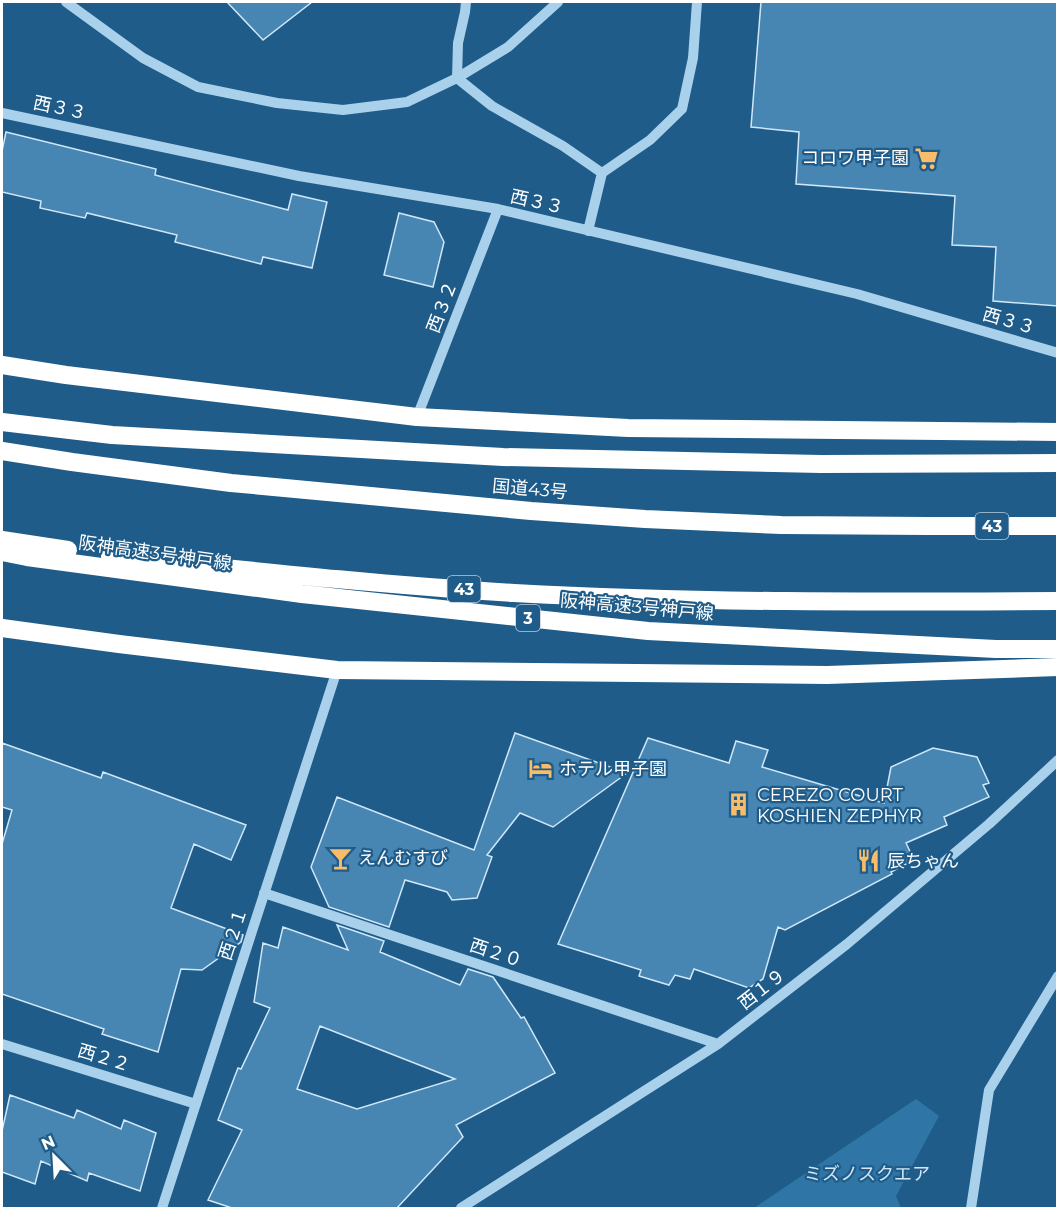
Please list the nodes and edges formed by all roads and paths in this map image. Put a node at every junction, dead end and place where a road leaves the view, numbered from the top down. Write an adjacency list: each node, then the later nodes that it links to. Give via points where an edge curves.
1 (66, 2): 5 (street, via 143,58 198,87 277,103 343,110 407,102)
2 (466, 2): 5 (street, via 458,43)
3 (558, 2): 5 (street, via 508,47)
4 (697, 2): 7 (street, via 693,58 682,109 650,140)
5 (457, 78): 7 (street, via 492,106)
6 (2, 113): 8 (street, 西３３, via 299,176)
7 (602, 173): 9 (street)
8 (498, 209): 9 (street, 西３３); 12 (street, 西３２)
9 (588, 231): 10 (street, 西３３, via 857,294)
10 (1058, 353)
11 (2, 365): 12 (highway)
12 (417, 417): 14 (highway, via 628,428)
13 (2, 422): 16 (highway, via 112,435 503,457 821,464)
14 (1058, 432)
15 (2, 451): 17 (highway, 国道43号 / 43, via 231,483 531,511 781,525)
16 (1058, 463)
17 (1058, 526)
18 (2, 540): 20 (highway, 43, via 135,559 459,589 641,598)
19 (2, 552): 22 (highway, 阪神高速3号神戸線 / 3, via 302,594 648,631)
20 (1058, 601)
21 (2, 628): 24 (highway)
22 (1058, 649)
23 (1058, 668): 24 (highway, via 826,675)
24 (337, 670): 26 (street, 西２１)
25 (1058, 760): 29 (street, 西１９, via 847,944)
26 (264, 893): 29 (street, 西２０); 30 (street, 西２１)
27 (1058, 976): 33 (street, via 989,1090)
28 (2, 1044): 30 (street, 西２２)
29 (718, 1044): 32 (street, 西１９)
30 (196, 1104): 31 (street, 西２１)
31 (162, 1209)
32 (460, 1209)
33 (971, 1209)

